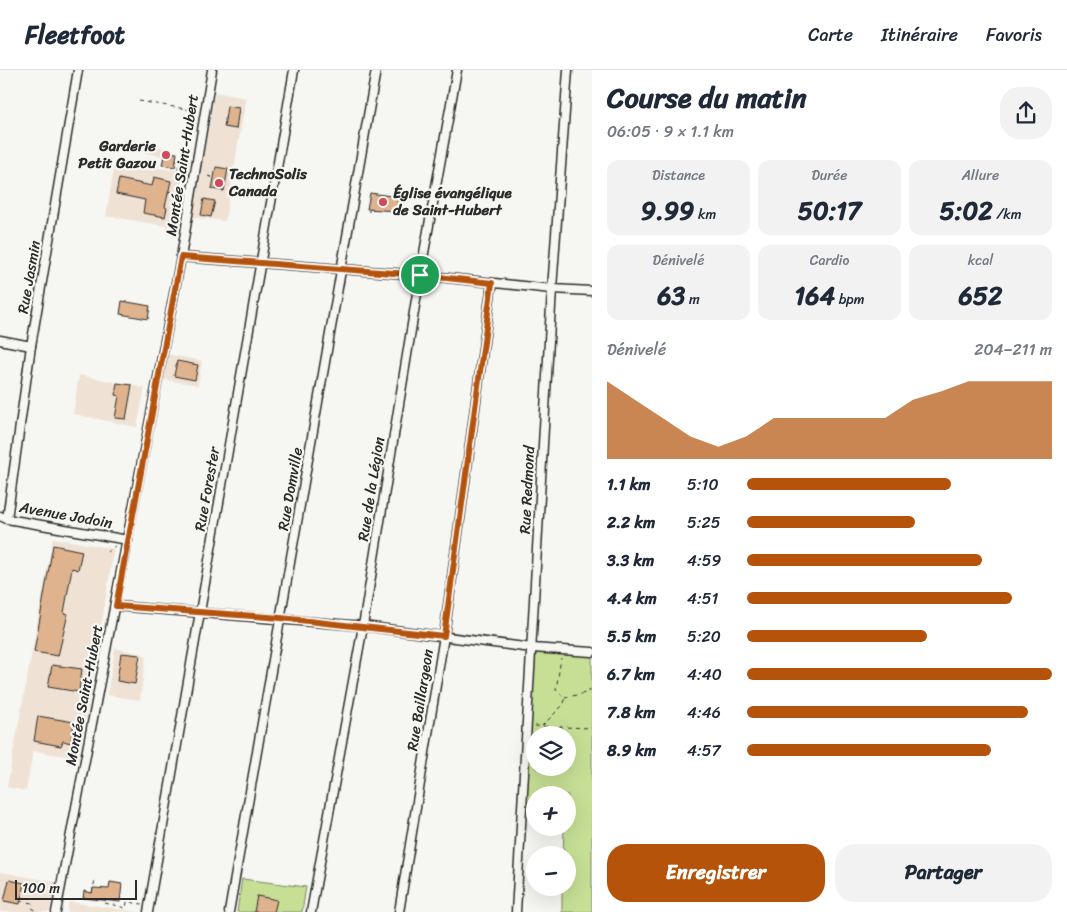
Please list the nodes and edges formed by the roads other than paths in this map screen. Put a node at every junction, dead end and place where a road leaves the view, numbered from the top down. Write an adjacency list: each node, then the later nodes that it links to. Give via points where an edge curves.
1 (78, 70): 15 (street, Rue Jasmin)
2 (212, 70): 7 (street, Montée Saint-Hubert)
3 (294, 70): 8 (street, Rue Forester)
4 (376, 70): 9 (street, Rue Domville)
5 (458, 70): 10 (street, Rue de la Légion)
6 (568, 70): 12 (street, Rue Redmond)
7 (181, 257): 8 (street); 17 (street, Montée Saint-Hubert)
8 (261, 263): 9 (street); 19 (street, Rue Forester)
9 (342, 270): 10 (street); 20 (street, Rue Domville)
10 (420, 275): 11 (street); 21 (street, Rue de la Légion)
11 (492, 283): 12 (street); 22 (street, Rue Baillargeon)
12 (552, 289): 13 (street); 23 (street, Rue Redmond)
13 (592, 291)
14 (0, 340): 15 (street)
15 (31, 346): 16 (street, Rue Jasmin)
16 (4, 517): 17 (street, Avenue Jodoin)
17 (128, 540): 18 (street, Montée Saint-Hubert)
18 (116, 606): 19 (street); 26 (street, Montée Saint-Hubert)
19 (199, 612): 20 (street); 25 (street, Rue Forester)
20 (281, 618): 21 (street); 27 (street, Rue Domville)
21 (363, 626): 22 (street); 28 (street, Rue de la Légion)
22 (444, 636): 23 (street); 29 (street, Rue Baillargeon)
23 (532, 648): 24 (street); 30 (street, Rue Redmond)
24 (592, 652)
25 (148, 908)
26 (56, 912)
27 (230, 912)
28 (312, 912)
29 (399, 912)
30 (516, 912)

